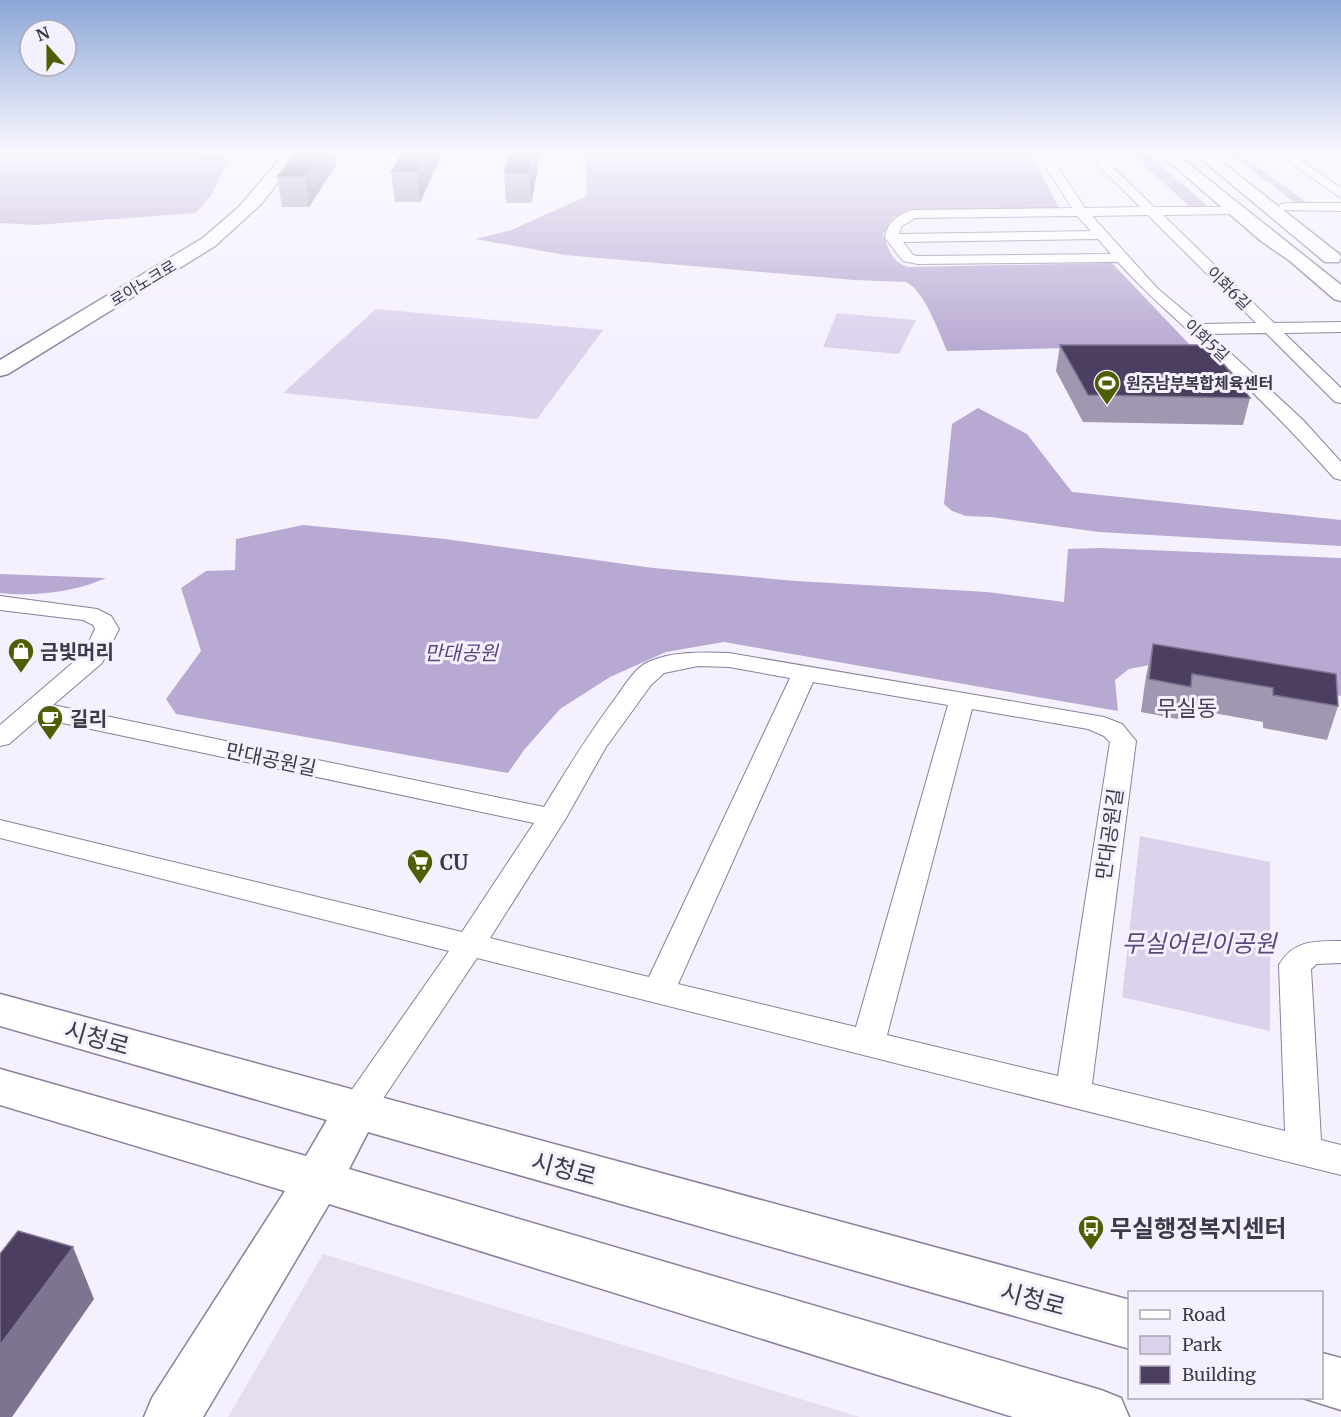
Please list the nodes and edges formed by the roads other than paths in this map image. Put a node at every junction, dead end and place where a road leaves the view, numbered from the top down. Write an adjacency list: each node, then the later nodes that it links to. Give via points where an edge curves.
1 (239, 218): 18 (street, 로아노크로, via 209,242)
2 (904, 218): 10 (street, via 893,228)
3 (1086, 218): 9 (street, 이화5길)
4 (1158, 218): 16 (street, 이화6길)
5 (1245, 218): 11 (street)
6 (1257, 218): 11 (street)
7 (1283, 218): 13 (street)
8 (1297, 218): 13 (street)
9 (1100, 235): 10 (street); 12 (street, 이화5길)
10 (892, 238): 12 (street, via 908,258 927,261)
11 (1297, 257): 14 (street)
12 (1122, 258): 17 (street, 이화5길, via 1153,292)
13 (1335, 260)
14 (1341, 294)
15 (1341, 327): 16 (street)
16 (1270, 328): 17 (street); 19 (street, 이화6길)
17 (1196, 329): 20 (street, 이화5길, via 1296,424)
18 (0, 369)
19 (1341, 399)
20 (1341, 474)
21 (0, 603): 24 (street, via 89,614 103,621 107,629 93,658)
22 (804, 673): 23 (street, 만대공원길); 26 (street, 만대공원길, via 729,660 698,659 655,668 594,745); 30 (street)
23 (962, 700): 32 (street); 34 (street, 만대공원길, via 1095,722 1113,730 1123,741)
24 (35, 709): 25 (street); 26 (street, 만대공원길)
25 (0, 738)
26 (552, 818): 28 (street, 만대공원길)
27 (0, 829): 28 (street)
28 (470, 945): 30 (street); 35 (street, 만대공원길)
29 (1341, 952): 36 (street, via 1309,953 1295,965)
30 (658, 992): 32 (street)
31 (0, 1010): 35 (street, 시청로)
32 (868, 1044): 34 (street)
33 (0, 1087): 38 (street)
34 (1073, 1094): 36 (street)
35 (356, 1111): 38 (street); 39 (street, 시청로)
36 (1304, 1151): 37 (street)
37 (1341, 1160)
38 (318, 1180): 42 (street); 43 (street)
39 (1128, 1324)
40 (1323, 1379): 41 (street)
41 (1341, 1384)
42 (172, 1417)
43 (1101, 1417)

